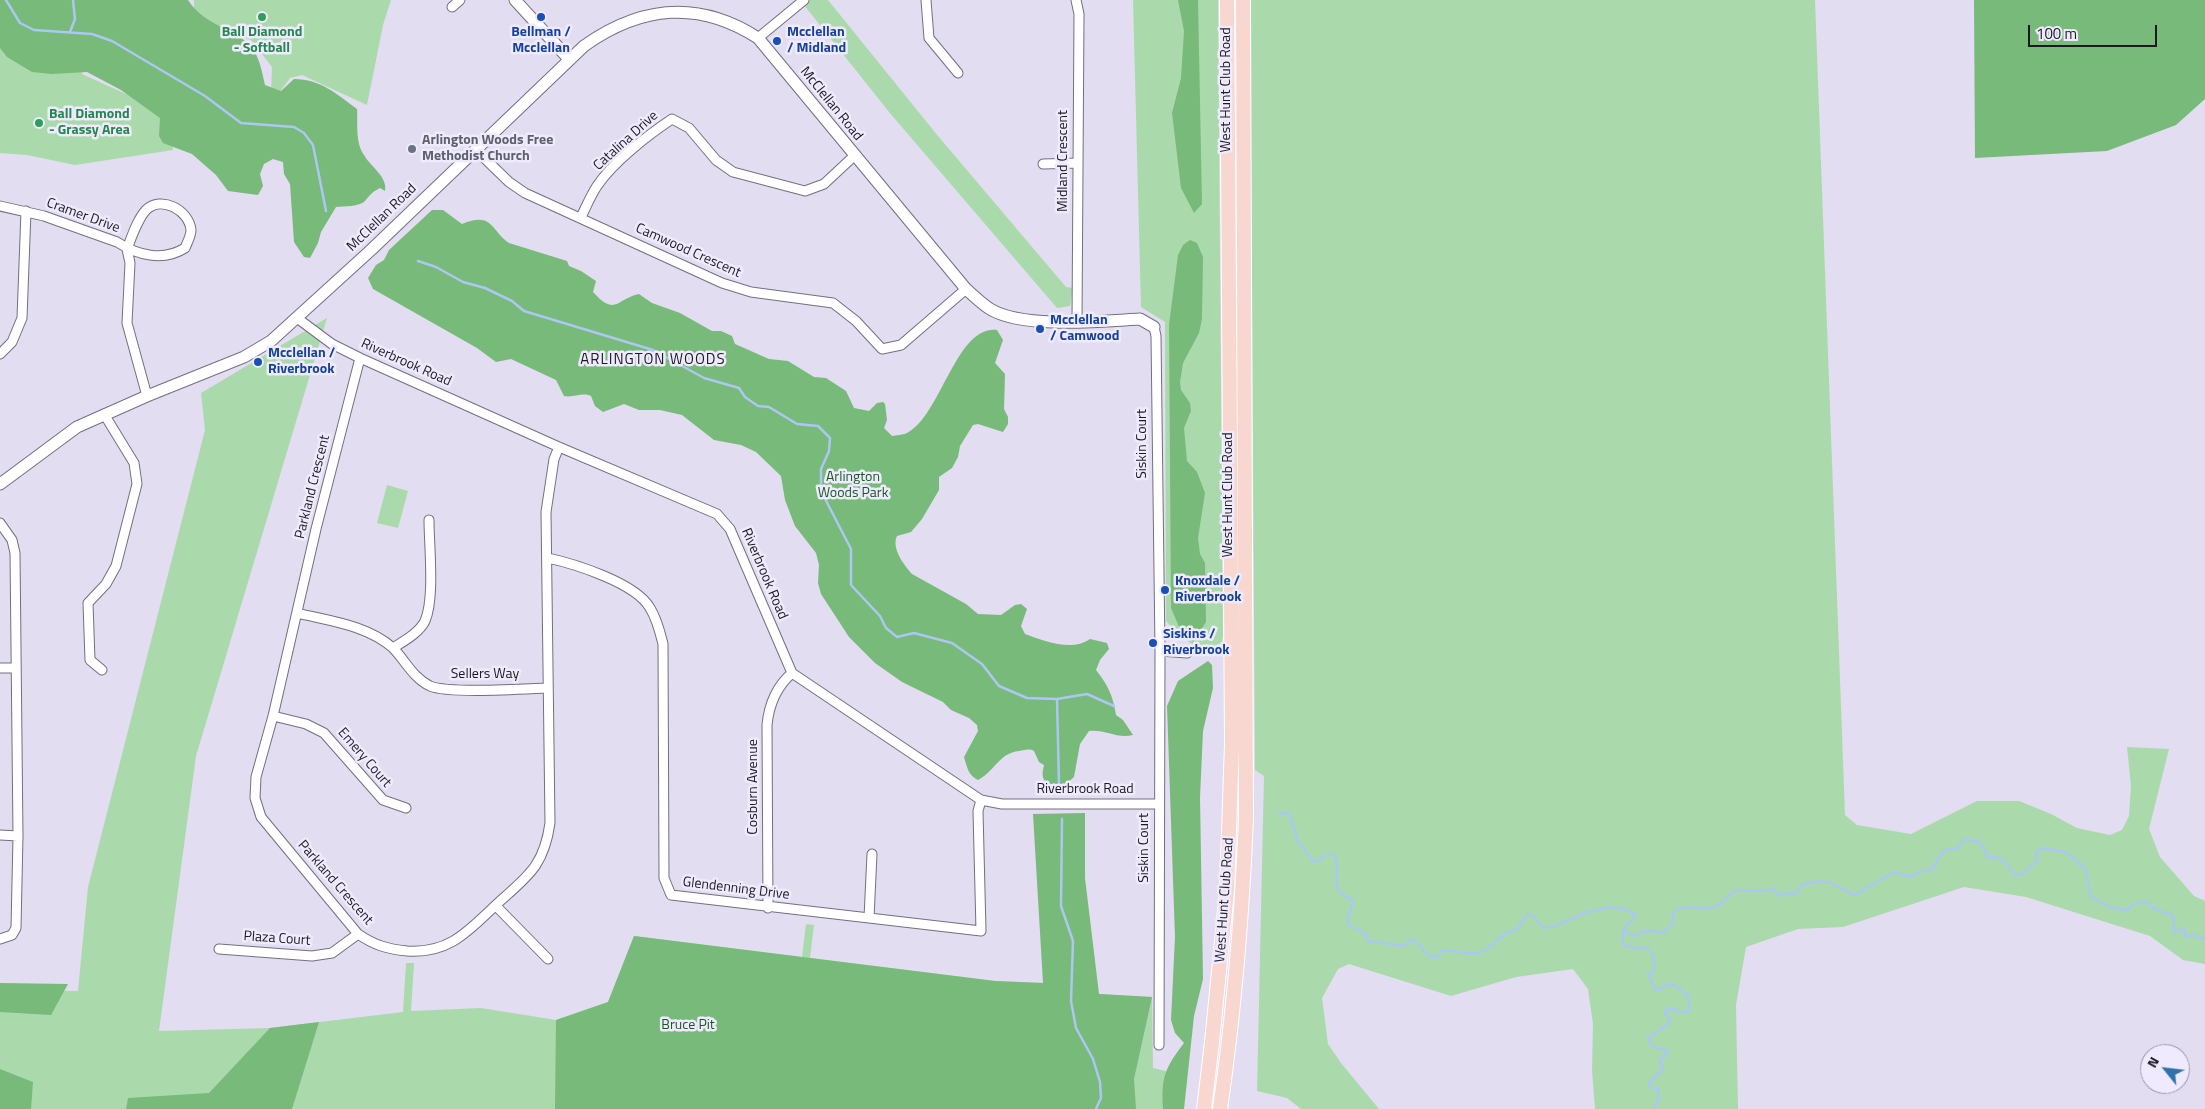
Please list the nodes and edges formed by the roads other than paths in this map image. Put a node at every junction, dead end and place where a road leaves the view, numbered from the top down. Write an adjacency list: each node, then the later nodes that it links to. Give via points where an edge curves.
1 (460, 0): 8 (street)
2 (515, 0): 10 (street)
3 (804, 0): 9 (street)
4 (926, 0): 11 (street, via 929,38)
5 (1076, 0): 14 (street, Midland Crescent, via 1079,14)
6 (1226, 0): 57 (main road, West Hunt Club Road, via 1232,742 1225,914)
7 (1242, 0): 58 (main road, West Hunt Club Road, via 1247,811 1241,926)
8 (452, 7)
9 (758, 38): 10 (street, McClellan Road, via 727,16 707,9 668,6 647,10 610,27); 13 (street, McClellan Road)
10 (569, 59): 12 (street, McClellan Road)
11 (958, 73)
12 (475, 149): 18 (street, Camwood Crescent, via 525,193); 21 (street, McClellan Road)
13 (854, 156): 18 (street, Catalina Drive, via 824,184 805,191 733,172 716,160 689,128 672,119 610,171 597,186); 20 (street, McClellan Road)
14 (1078, 163): 15 (street); 22 (street, Midland Crescent)
15 (1043, 164)
16 (0, 206): 17 (street, Cramer Drive)
17 (26, 212): 19 (street, Cramer Drive, via 117,242); 24 (street, via 22,318 12,342)
18 (581, 217): 20 (street, Camwood Crescent, via 722,283 751,292 833,304 856,321 882,349 901,344)
19 (127, 249): 19 (street, via 153,256 174,254 184,248 191,229 181,210 165,204 155,205 147,209); 26 (street, Cramer Drive, via 130,263 127,323)
20 (966, 290): 22 (street, McClellan Road, via 991,309 1009,317)
21 (297, 318): 25 (street, Riverbrook Road, via 332,344); 26 (street, McClellan Road, via 271,341 244,357)
22 (1077, 321): 23 (street, McClellan Road, via 1140,320)
23 (1154, 327): 35 (street, Siskin Court)
24 (0, 354)
25 (360, 358): 28 (street, Riverbrook Road); 33 (street, Parkland Crescent)
26 (147, 396): 27 (street, McClellan Road)
27 (104, 414): 29 (street, McClellan Road, via 78,427); 39 (street, via 134,463 137,484 116,566 106,584 88,603 90,660)
28 (559, 447): 32 (street, Parkland Crescent, via 554,459 546,512); 40 (street, Riverbrook Road, via 717,514 730,528)
29 (0, 484)
30 (429, 520): 34 (street, via 430,602 424,622 412,637)
31 (0, 523): 38 (street, via 12,540 15,553)
32 (548, 558): 41 (street, Parkland Crescent); 50 (street, Glendenning Drive, via 569,562 626,587 650,607 658,624 663,644 664,878 671,895)
33 (297, 613): 34 (street, Sellers Way, via 358,629); 42 (street, Parkland Crescent)
34 (393, 648): 41 (street, Sellers Way, via 414,674 430,686 450,690)
35 (1160, 651): 36 (street); 44 (street, Siskin Court)
36 (1187, 653)
37 (0, 668): 38 (street)
38 (15, 668): 47 (street)
39 (102, 670)
40 (792, 673): 43 (street, Riverbrook Road); 50 (street, Cosburn Avenue, via 783,681 769,705)
41 (547, 688): 49 (street, Parkland Crescent, via 550,823 547,844 540,862)
42 (273, 716): 45 (street, Emery Court, via 306,724 324,733 383,800); 52 (street, Parkland Crescent, via 256,777 255,798 261,817)
43 (981, 800): 44 (street, Riverbrook Road, via 1002,804); 51 (street, Glendenning Drive, via 978,811 981,931)
44 (1159, 804): 56 (street, Siskin Court)
45 (406, 808)
46 (0, 835): 47 (street)
47 (18, 836): 53 (street, via 16,928 12,935)
48 (872, 854): 51 (street)
49 (496, 906): 52 (street, Parkland Crescent, via 455,941 427,951 375,946); 55 (street)
50 (768, 908): 51 (street, Glendenning Drive)
51 (869, 918)
52 (358, 934): 54 (street, Plaza Court, via 332,953 312,956)
53 (0, 939)
54 (218, 949)
55 (548, 959)
56 (1159, 1045)
57 (1204, 1109)
58 (1220, 1109)

